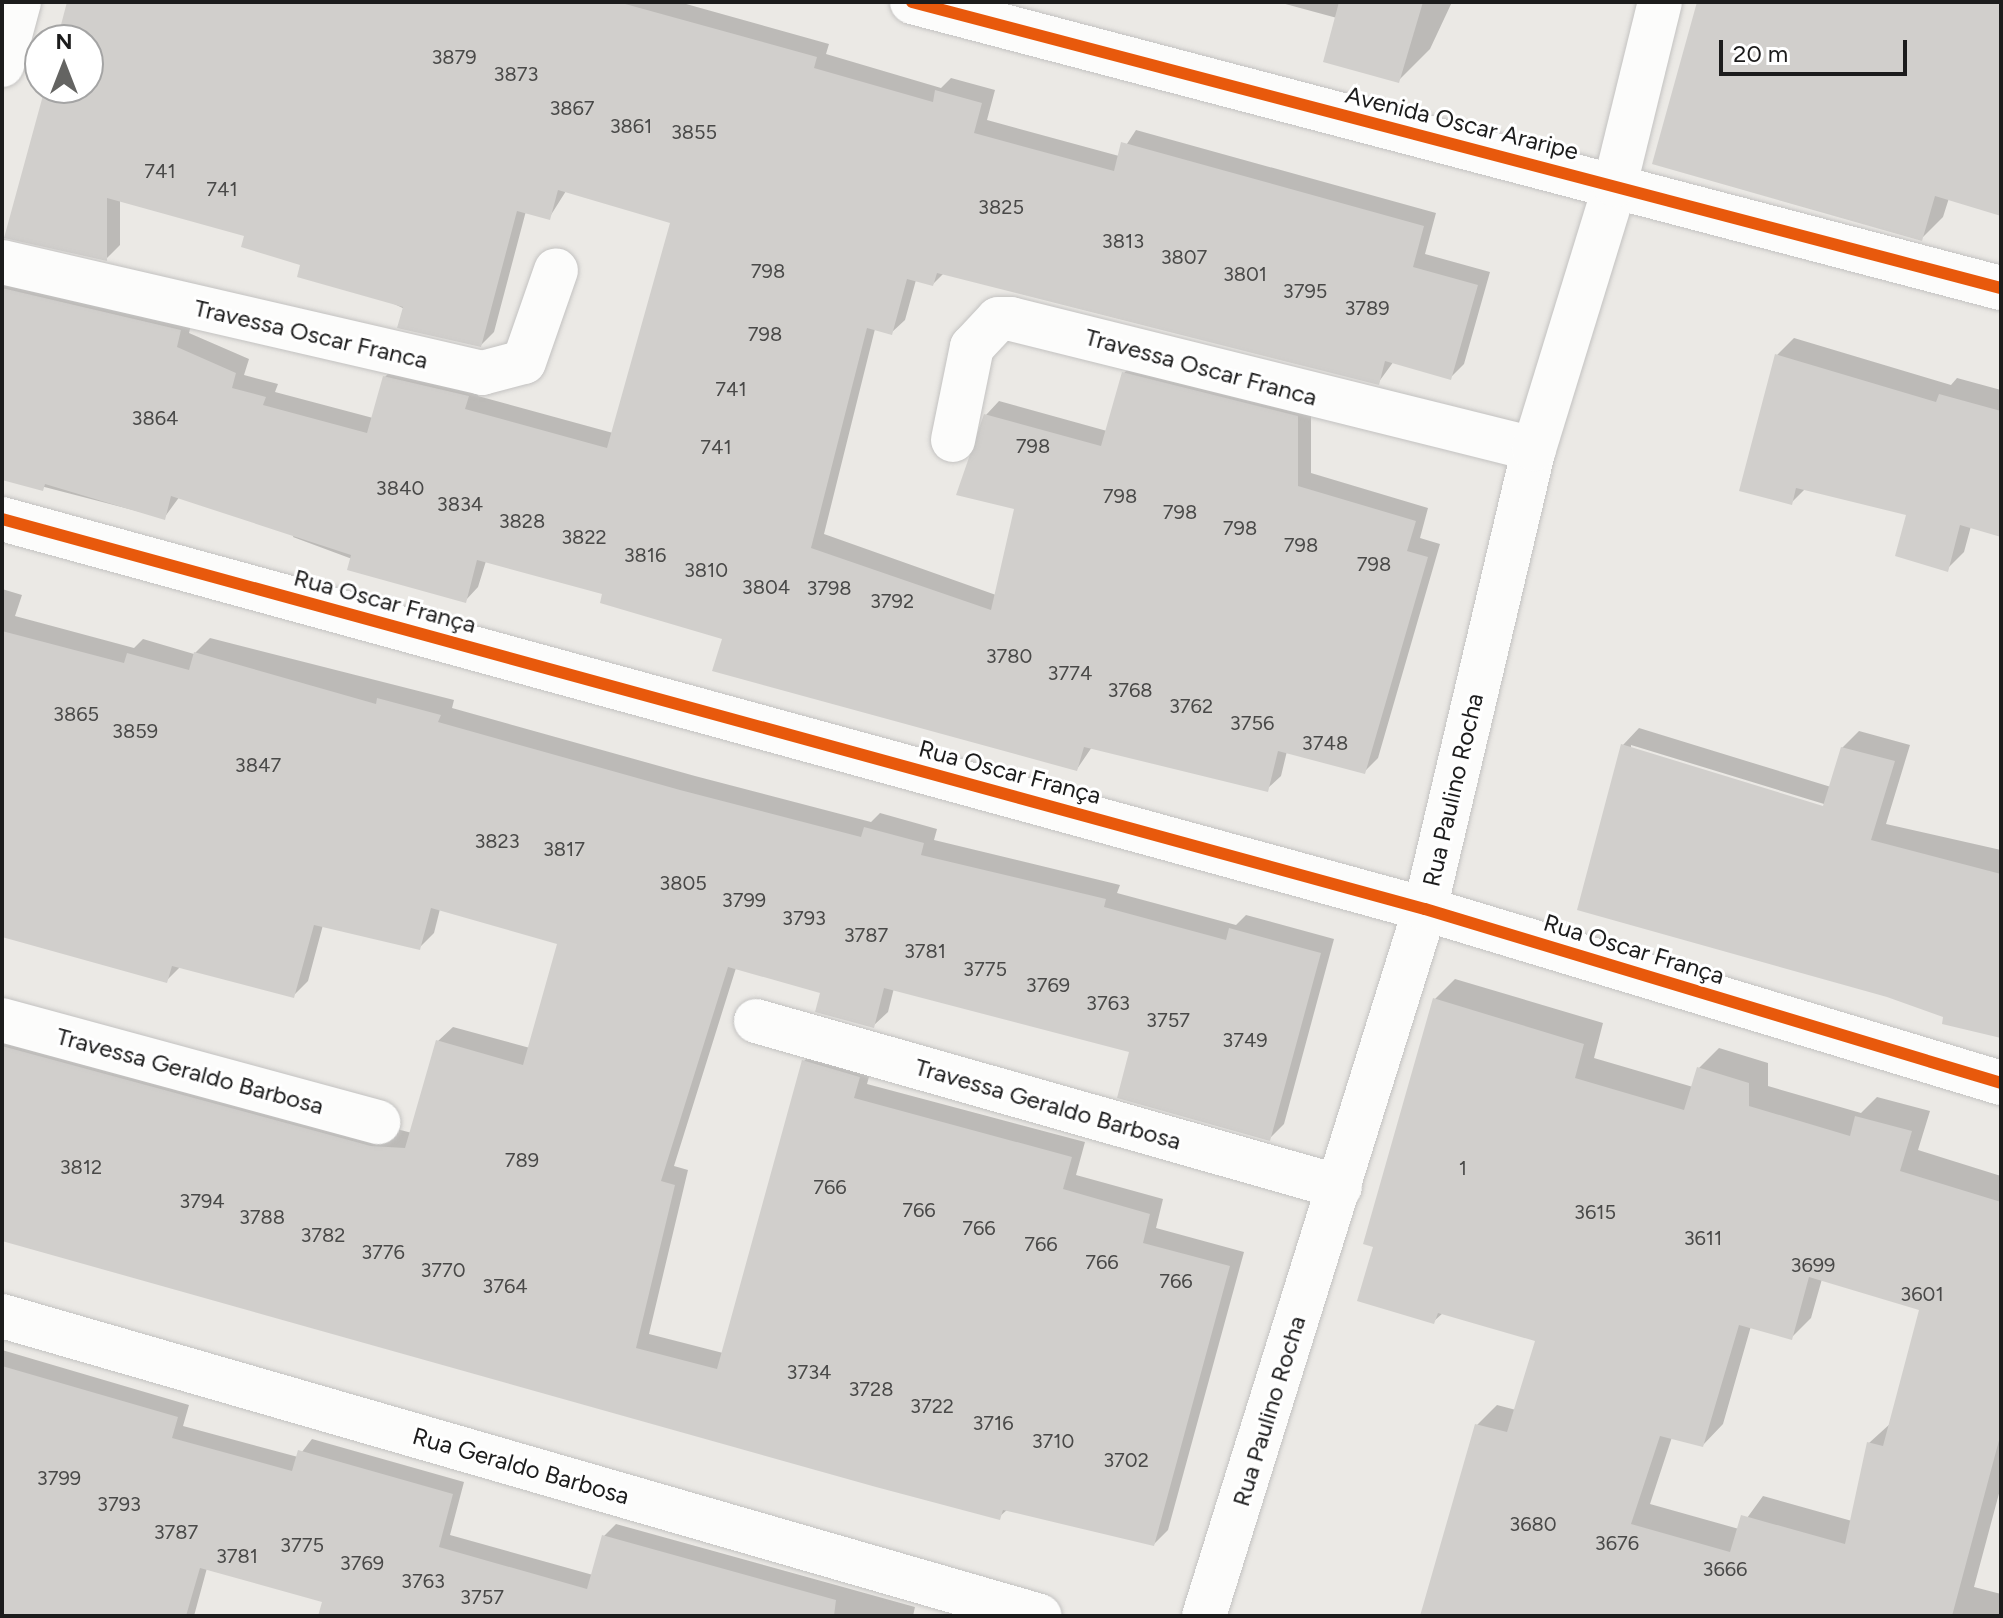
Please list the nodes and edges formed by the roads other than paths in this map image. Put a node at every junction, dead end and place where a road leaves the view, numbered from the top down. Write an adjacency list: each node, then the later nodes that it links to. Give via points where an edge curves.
1 (912, 2): 3 (street, Avenida Oscar Araripe)
2 (1660, 2): 3 (street, Rua Paulino Rocha)
3 (1615, 185): 6 (street, Avenida Oscar Araripe); 8 (street, Rua Paulino Rocha)
4 (2, 262): 5 (street, Travessa Oscar Franca, via 482,373 524,362)
5 (556, 270)
6 (2001, 288)
7 (953, 440): 8 (street, Travessa Oscar Franca, via 972,347 998,319 1011,319)
8 (1534, 449): 10 (street, Rua Paulino Rocha)
9 (2, 519): 10 (street, Rua Oscar França)
10 (1425, 909): 13 (street, Rua Oscar França); 15 (street, Rua Paulino Rocha)
11 (2, 1020): 14 (street, Travessa Geraldo Barbosa)
12 (756, 1021): 15 (street, Travessa Geraldo Barbosa)
13 (2001, 1083)
14 (378, 1122)
15 (1340, 1187): 18 (street, Rua Paulino Rocha)
16 (2, 1316): 17 (street, Rua Geraldo Barbosa)
17 (1040, 1616)
18 (1204, 1616)

